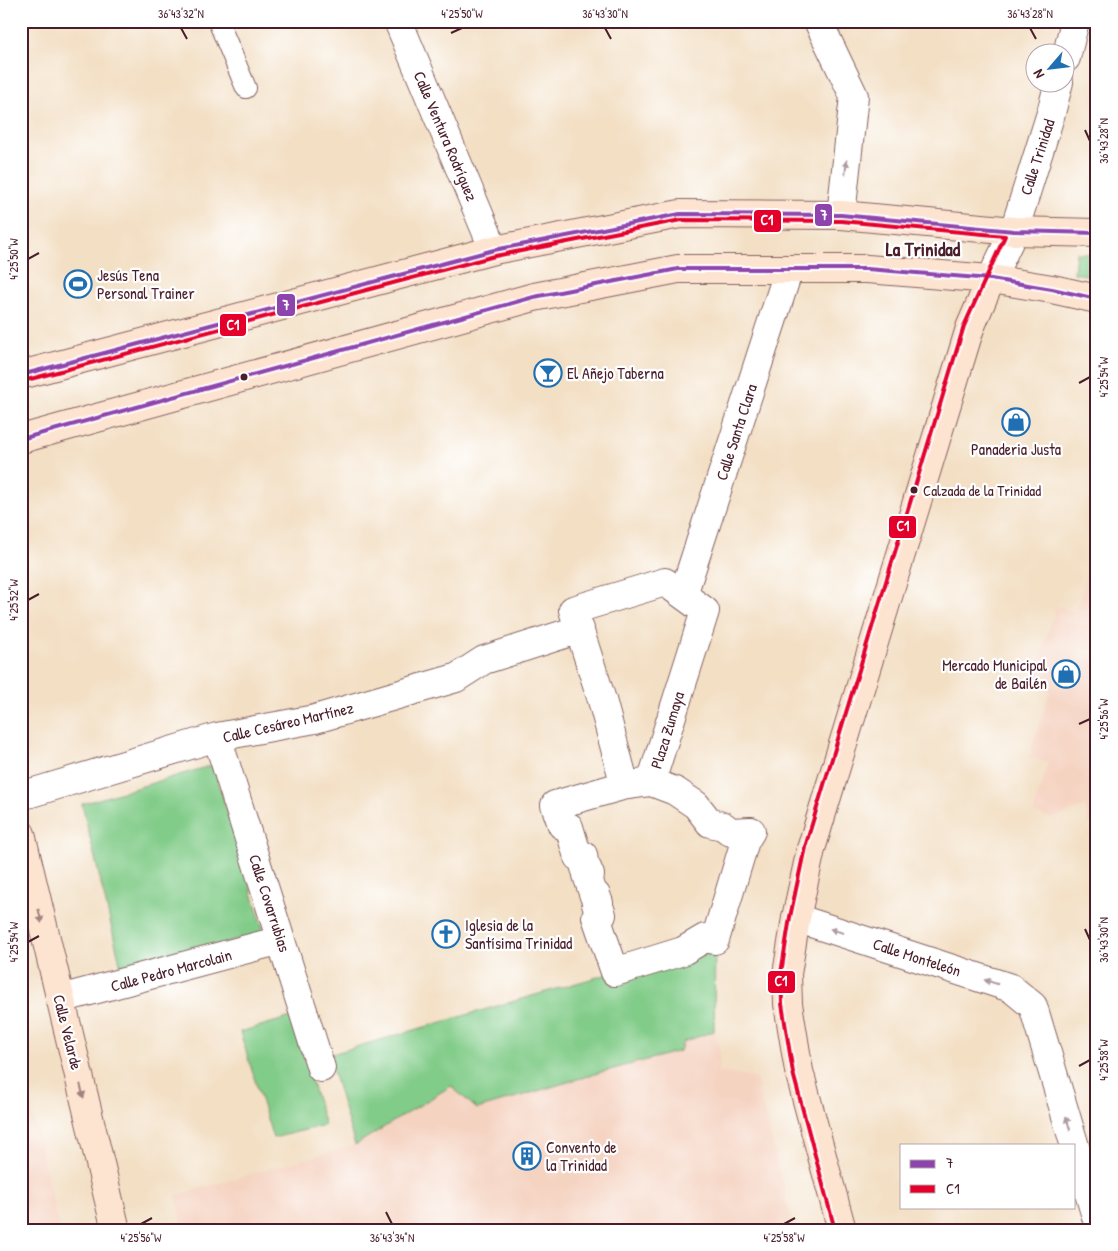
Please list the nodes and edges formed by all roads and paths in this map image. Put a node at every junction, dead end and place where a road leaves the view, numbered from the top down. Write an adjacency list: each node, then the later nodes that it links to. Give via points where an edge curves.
1 (218, 21): 6 (lane)
2 (398, 21): 11 (street, Calle Ventura Rodríguez)
3 (818, 21): 8 (street, one-way to 3, via 854,96)
4 (1075, 21): 5 (street)
5 (1070, 42)
6 (246, 88)
7 (1056, 92): 9 (street, Calle Trinidad)
8 (842, 216): 9 (main road); 11 (main road, via 680,214)
9 (1014, 231): 10 (main road); 13 (street, Calle Trinidad)
10 (1097, 233)
11 (494, 250): 15 (main road)
12 (789, 269): 13 (main road, via 867,269); 16 (main road, via 678,269 534,297); 17 (street, Calle Santa Clara)
13 (991, 279): 14 (main road); 24 (main road, via 970,328 811,848)
14 (1097, 299)
15 (21, 375)
16 (21, 439)
17 (683, 595): 18 (street, Plaza Zumaya, via 665,582 573,610); 20 (street, Plaza Zumaya, via 705,611)
18 (580, 629): 19 (street, Calle Cesáreo Martínez, via 484,660 456,678 315,720); 21 (street, Plaza Zumaya, via 624,782)
19 (217, 737): 22 (street, Calle Cesáreo Martínez); 25 (street, Calle Covarrubias)
20 (651, 782): 21 (street); 21 (street, via 675,790 696,805 710,823 731,832 751,831 745,841 715,940 705,938 682,951 615,972 596,917 602,915 583,855 578,857 569,827 562,825 555,805)
21 (622, 786)
22 (21, 796)
23 (21, 834): 26 (main road, Calle Velarde, one-way to 26)
24 (796, 918): 28 (street, Calle Monteleón, one-way to 24, via 1033,1006 1011,988); 32 (main road, via 787,974 788,1004 799,1071)
25 (281, 940): 26 (street, Calle Pedro Marcolain); 27 (street, Calle Covarrubias)
26 (60, 999): 31 (main road, Calle Velarde, one-way to 31)
27 (321, 1068)
28 (1074, 1144)
29 (1076, 1150): 30 (street, Calle Monteleón, one-way to 29)
30 (1097, 1220)
31 (116, 1230)
32 (842, 1230)

